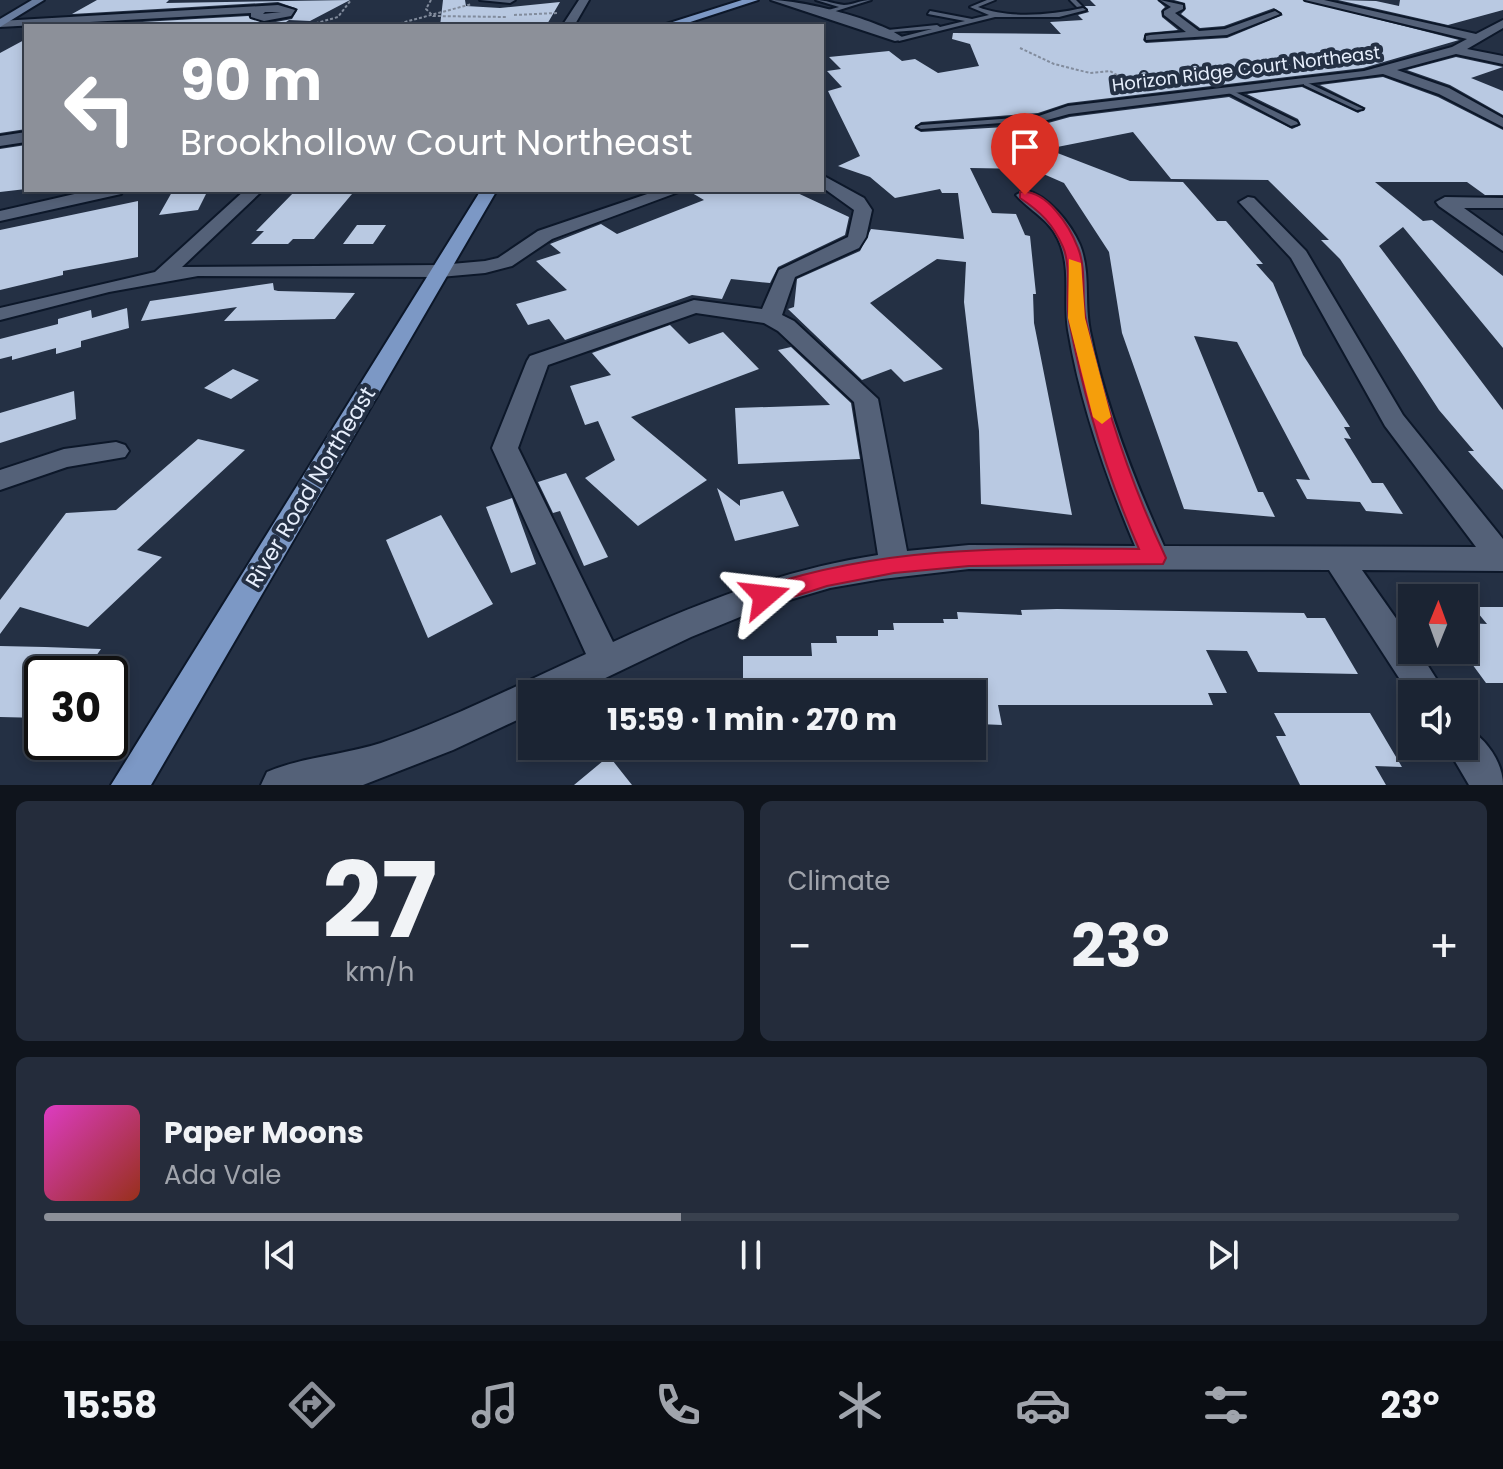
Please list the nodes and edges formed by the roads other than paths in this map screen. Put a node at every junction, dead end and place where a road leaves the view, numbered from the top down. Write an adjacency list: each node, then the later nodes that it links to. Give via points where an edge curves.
1 (39, 0): 21 (main road)
2 (484, 0): 3 (street)
3 (510, 0)
4 (584, 0): 22 (street)
5 (753, 0): 23 (main road)
6 (776, 0): 15 (street)
7 (819, 0): 13 (lane)
8 (865, 0): 13 (lane)
9 (992, 0): 18 (lane, via 973,7)
10 (1073, 0): 18 (lane, via 1081,8 1059,15)
11 (1165, 0): 26 (street, via 1179,7 1168,13)
12 (1310, 0): 28 (street)
13 (845, 7): 15 (lane)
14 (261, 10): 21 (street)
15 (823, 13): 25 (street)
16 (930, 13): 19 (lane)
17 (1275, 14): 26 (street, via 1227,32)
18 (995, 15): 19 (lane)
19 (974, 21): 24 (lane)
20 (1503, 23): 28 (street, Horizon Ridge Court Northeast)
21 (0, 24)
22 (569, 24)
23 (673, 24)
24 (948, 28): 25 (lane); 29 (lane)
25 (881, 31): 29 (street)
26 (1197, 35): 27 (street)
27 (1150, 38)
28 (1478, 38): 30 (street, Horizon Ridge Court Northeast)
29 (899, 39)
30 (1456, 50): 31 (street); 32 (street, Horizon Ridge Court Northeast)
31 (1503, 60)
32 (1385, 71): 33 (street, Horizon Ridge Court Northeast); 37 (street, via 1444,91)
33 (1306, 84): 34 (street, Horizon Ridge Court Northeast); 35 (lane)
34 (1231, 92): 36 (street, Horizon Ridge Court Northeast, via 1068,110); 38 (lane)
35 (1359, 109)
36 (1040, 118): 39 (lane)
37 (1501, 123)
38 (1294, 124)
39 (921, 127)
40 (24, 137): 41 (street)
41 (0, 141)
42 (824, 181): 55 (street, via 863,210 857,237 786,274)
43 (106, 192): 50 (street)
44 (253, 192): 53 (street)
45 (488, 192): 52 (main road, River Road Northeast)
46 (670, 192): 52 (street, via 545,235 505,262)
47 (1025, 195): 58 (street, via 1052,213 1072,250 1086,359 1125,492)
48 (1248, 202): 60 (street, via 1299,255 1394,420)
49 (1503, 203): 51 (street, via 1445,202)
50 (0, 216)
51 (1503, 245)
52 (440, 271): 53 (street, via 229,268); 67 (main road, River Road Northeast)
53 (163, 274): 54 (street)
54 (0, 314)
55 (770, 317): 61 (street, via 866,399); 62 (street, via 694,306 538,361 505,448)
56 (116, 451): 57 (street, via 64,458)
57 (0, 480)
58 (1155, 558): 59 (street); 61 (street, via 969,557)
59 (1338, 559): 60 (street); 64 (street)
60 (1503, 559)
61 (894, 563): 62 (street, via 827,577 712,614)
62 (606, 662): 63 (street)
63 (567, 680)
64 (1420, 680)
65 (518, 702): 68 (street, via 405,755 325,779)
66 (1474, 760): 69 (street)
67 (130, 785)
68 (280, 785)
69 (1491, 785)

